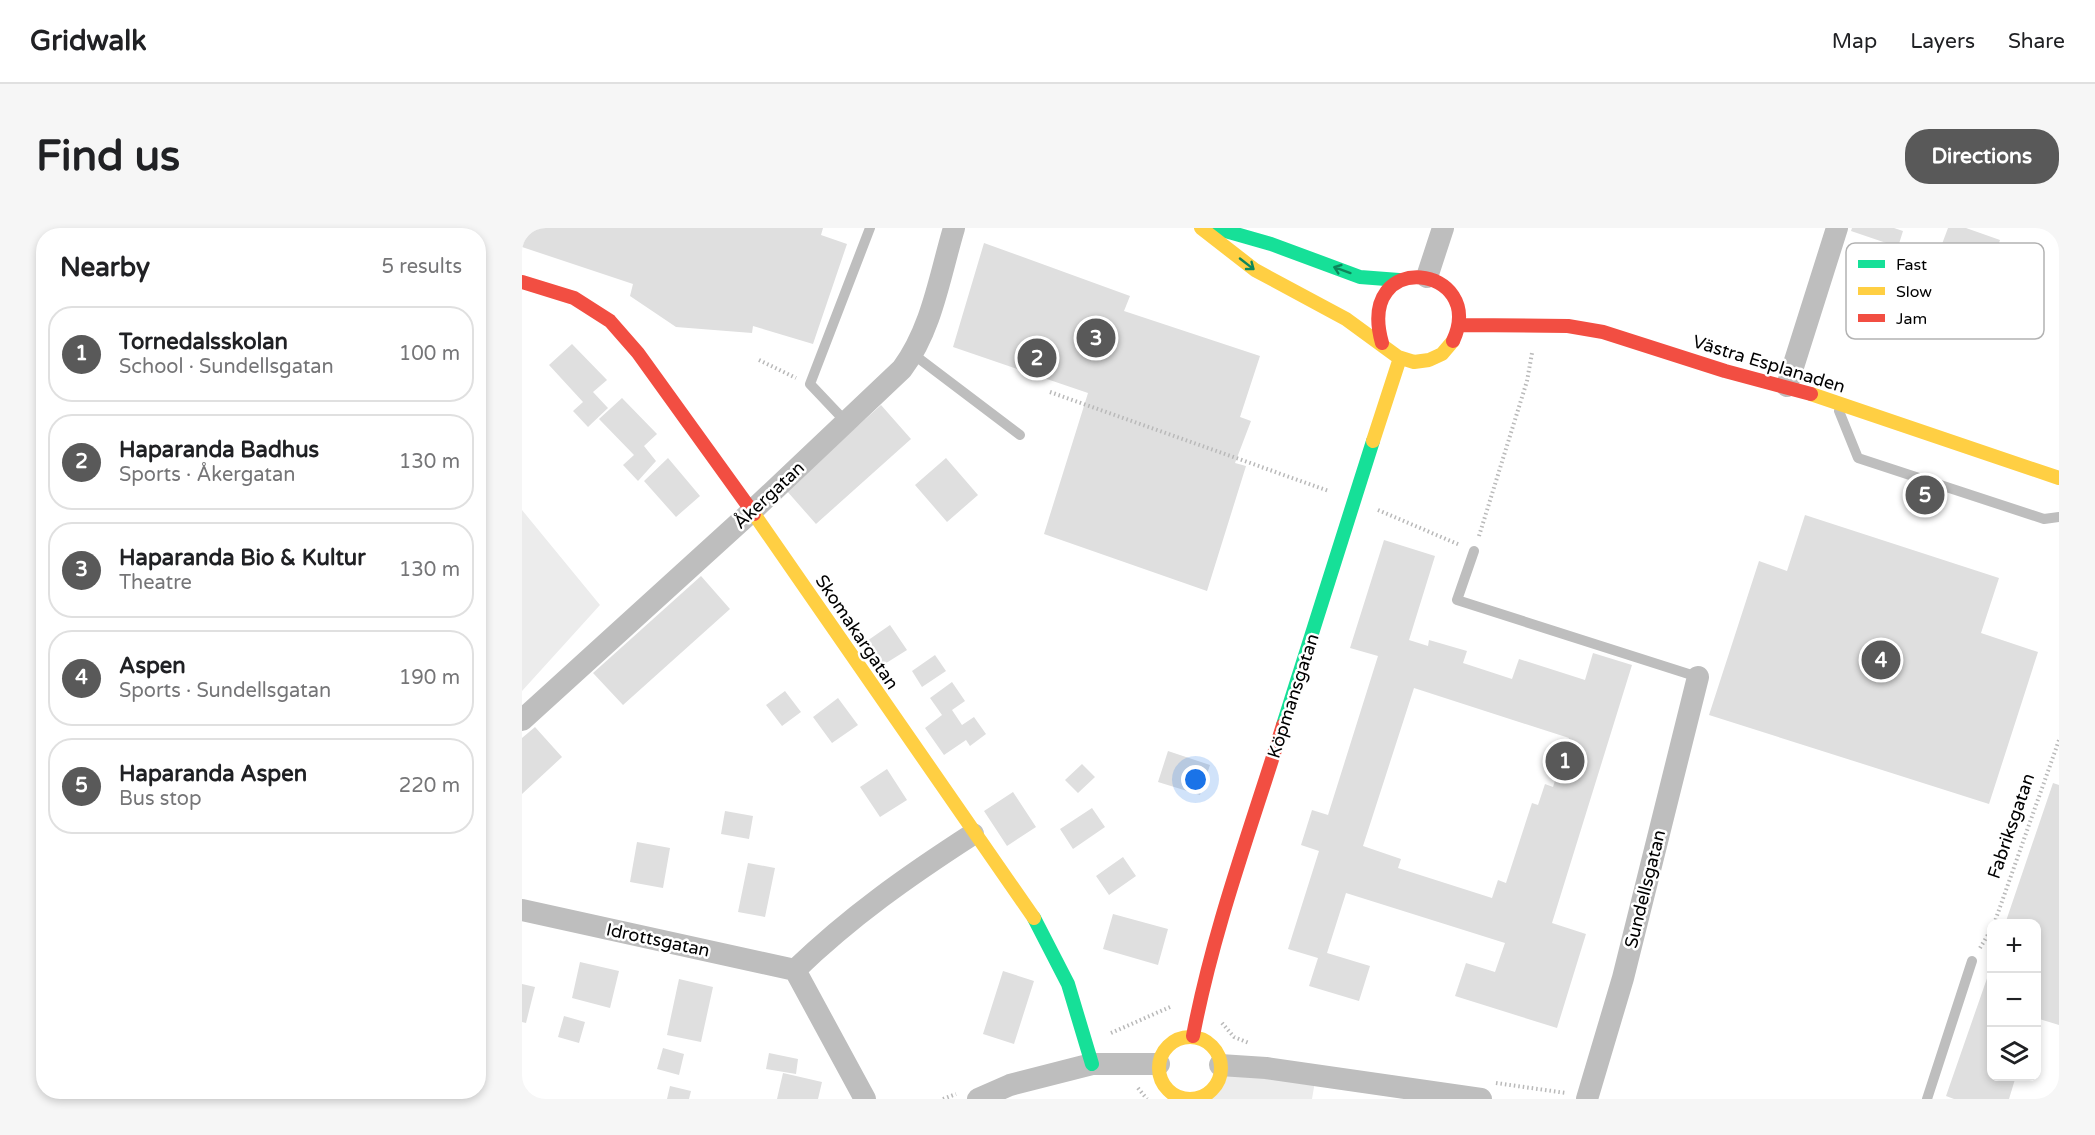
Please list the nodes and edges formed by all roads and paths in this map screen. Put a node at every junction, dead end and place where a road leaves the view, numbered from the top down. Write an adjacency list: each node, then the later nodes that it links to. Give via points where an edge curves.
1 (870, 228): 16 (lane)
2 (954, 228): 13 (street, Åkergatan)
3 (1201, 228): 12 (street, one-way to 12, via 1256,271)
4 (1215, 228): 8 (street, one-way to 4, via 1360,277)
5 (1443, 228): 7 (street)
6 (1837, 228): 17 (street)
7 (1427, 277): 8 (street); 10 (street, via 1445,286 1453,296)
8 (1399, 280): 12 (street, via 1385,292 1376,308 1375,320)
9 (522, 282): 24 (street, Skomakargatan, via 574,298 610,321 638,353)
10 (1461, 325): 11 (street, Västra Esplanaden); 14 (street, via 1454,342 1436,358 1412,362)
11 (1537, 326): 17 (street, Västra Esplanaden, via 1603,332); 26 (path, via 1527,381)
12 (1382, 343): 14 (street)
13 (914, 354): 20 (street, Åkergatan); 21 (lane)
14 (1400, 358): 23 (street, Köpmansgatan)
15 (759, 360): 16 (path)
16 (810, 384): 20 (lane)
17 (1787, 386): 19 (street, Västra Esplanaden)
18 (1050, 392): 23 (path)
19 (1835, 402): 22 (street, Västra Esplanaden); 25 (lane, via 1858,458 2044,519)
20 (846, 422): 24 (street, Åkergatan)
21 (1020, 435)
22 (2059, 478)
23 (1355, 501): 26 (path); 35 (street, Köpmansgatan, via 1224,910)
24 (752, 512): 28 (street, Åkergatan); 30 (street, Skomakargatan)
25 (2059, 517)
26 (1474, 551): 27 (lane, via 1457,600)
27 (1698, 677): 43 (street, Sundellsgatan, via 1623,978)
28 (522, 720)
29 (2059, 740): 32 (path, Fabriksgatan)
30 (973, 834): 34 (street, via 897,883); 36 (street, Skomakargatan, via 1034,918 1068,984)
31 (522, 910): 34 (street, Idrottsgatan)
32 (1996, 919)
33 (1972, 961): 44 (lane)
34 (795, 970): 39 (street)
35 (1193, 1036): 37 (street, via 1170,1044); 38 (street, via 1212,1046)
36 (1092, 1064): 37 (street); 40 (street, via 1010,1085)
37 (1159, 1064): 41 (street, via 1164,1086 1179,1097)
38 (1220, 1065): 41 (street, via 1217,1081 1209,1093); 42 (street)
39 (865, 1099)
40 (978, 1099)
41 (1192, 1099)
42 (1481, 1099)
43 (1587, 1099)
44 (1927, 1099)

